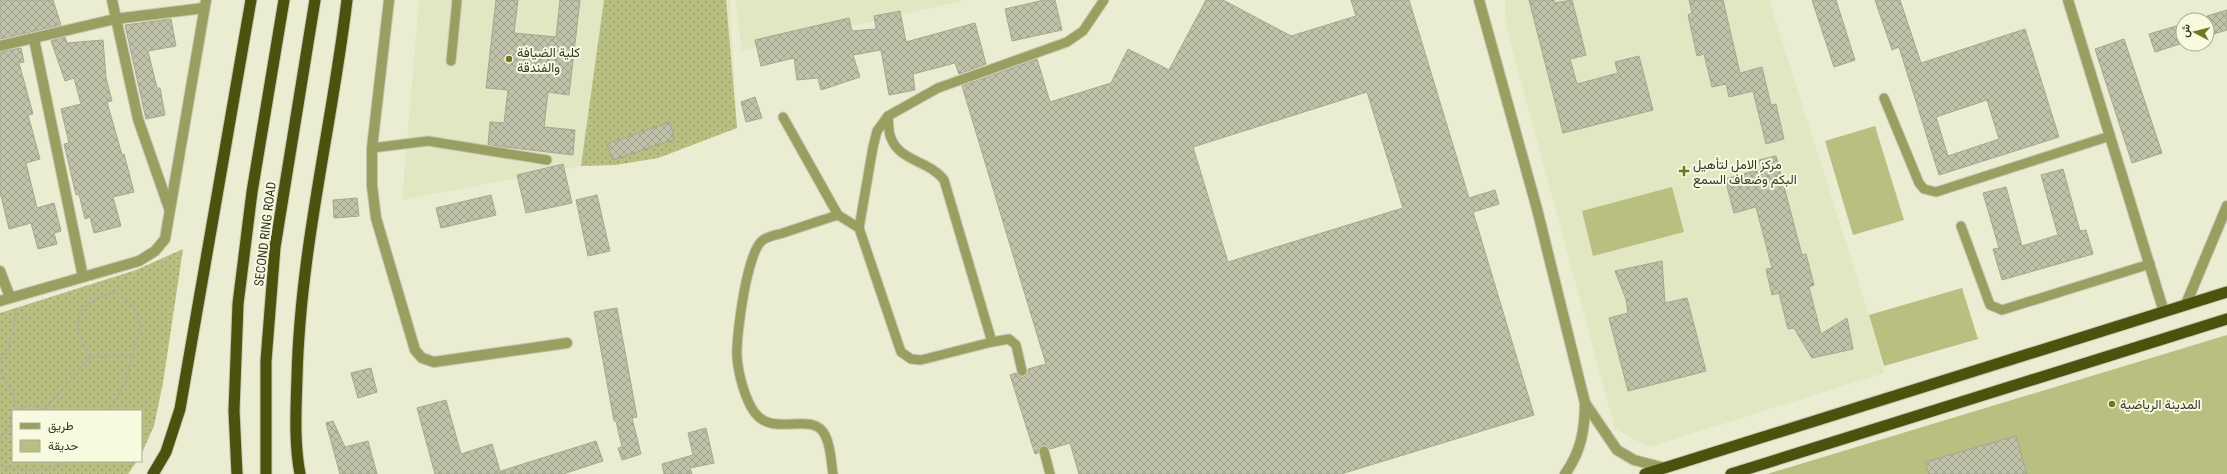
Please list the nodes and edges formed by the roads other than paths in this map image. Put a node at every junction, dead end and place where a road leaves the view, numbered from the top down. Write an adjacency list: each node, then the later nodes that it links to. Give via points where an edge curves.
1 (112, 0): 12 (street)
2 (251, 0): 41 (highway, via 180,409 166,452)
3 (284, 0): 42 (highway, via 252,192 238,304 234,411)
4 (315, 0): 43 (highway, SECOND RING ROAD, via 275,247 266,361)
5 (347, 0): 44 (highway, via 340,58 306,260 298,340 296,412 297,461)
6 (388, 0): 20 (street)
7 (457, 0): 15 (lane)
8 (1104, 0): 17 (lane, via 1083,31 1067,42 938,88)
9 (1479, 0): 38 (street, via 1537,209)
10 (2068, 0): 19 (street)
11 (205, 4): 12 (street); 23 (street)
12 (115, 19): 13 (street); 23 (street, via 138,119)
13 (34, 38): 14 (street); 29 (street)
14 (0, 46)
15 (451, 60)
16 (1884, 98): 19 (lane, via 1919,183 1924,189 1936,192)
17 (888, 116): 26 (lane, via 877,131); 35 (lane, via 890,138 899,151 938,172 944,180)
18 (783, 117): 24 (lane)
19 (2110, 136): 27 (street)
20 (372, 148): 21 (lane, via 428,141); 36 (street, via 372,186 376,218 415,350 422,358 434,362)
21 (547, 160)
22 (2227, 206): 32 (street)
23 (169, 210): 29 (street, via 165,239 155,251 139,261)
24 (838, 215): 26 (lane); 45 (lane, via 762,240 754,253 748,273 738,327 737,348 741,374 755,413 763,421 773,425 812,424 820,428 826,436)
25 (1961, 226): 27 (lane, via 1990,305 2002,310)
26 (859, 228): 35 (lane, via 901,352 911,359 921,360)
27 (2150, 264): 33 (street)
28 (0, 271): 31 (street)
29 (83, 277): 31 (street)
30 (2227, 292): 32 (highway)
31 (5, 299)
32 (2186, 304): 33 (highway)
33 (2164, 312): 40 (highway)
34 (2227, 319): 49 (highway)
35 (992, 342): 37 (lane, via 1009,339 1016,345)
36 (567, 343)
37 (1022, 371)
38 (1585, 403): 40 (street, via 1617,450 1634,460); 47 (street, via 1583,436 1576,456)
39 (1044, 451): 46 (lane)
40 (1665, 468): 48 (highway)
41 (153, 474)
42 (237, 474)
43 (266, 474)
44 (300, 474)
45 (833, 474)
46 (1050, 474)
47 (1565, 474)
48 (1645, 474)
49 (1731, 474)

